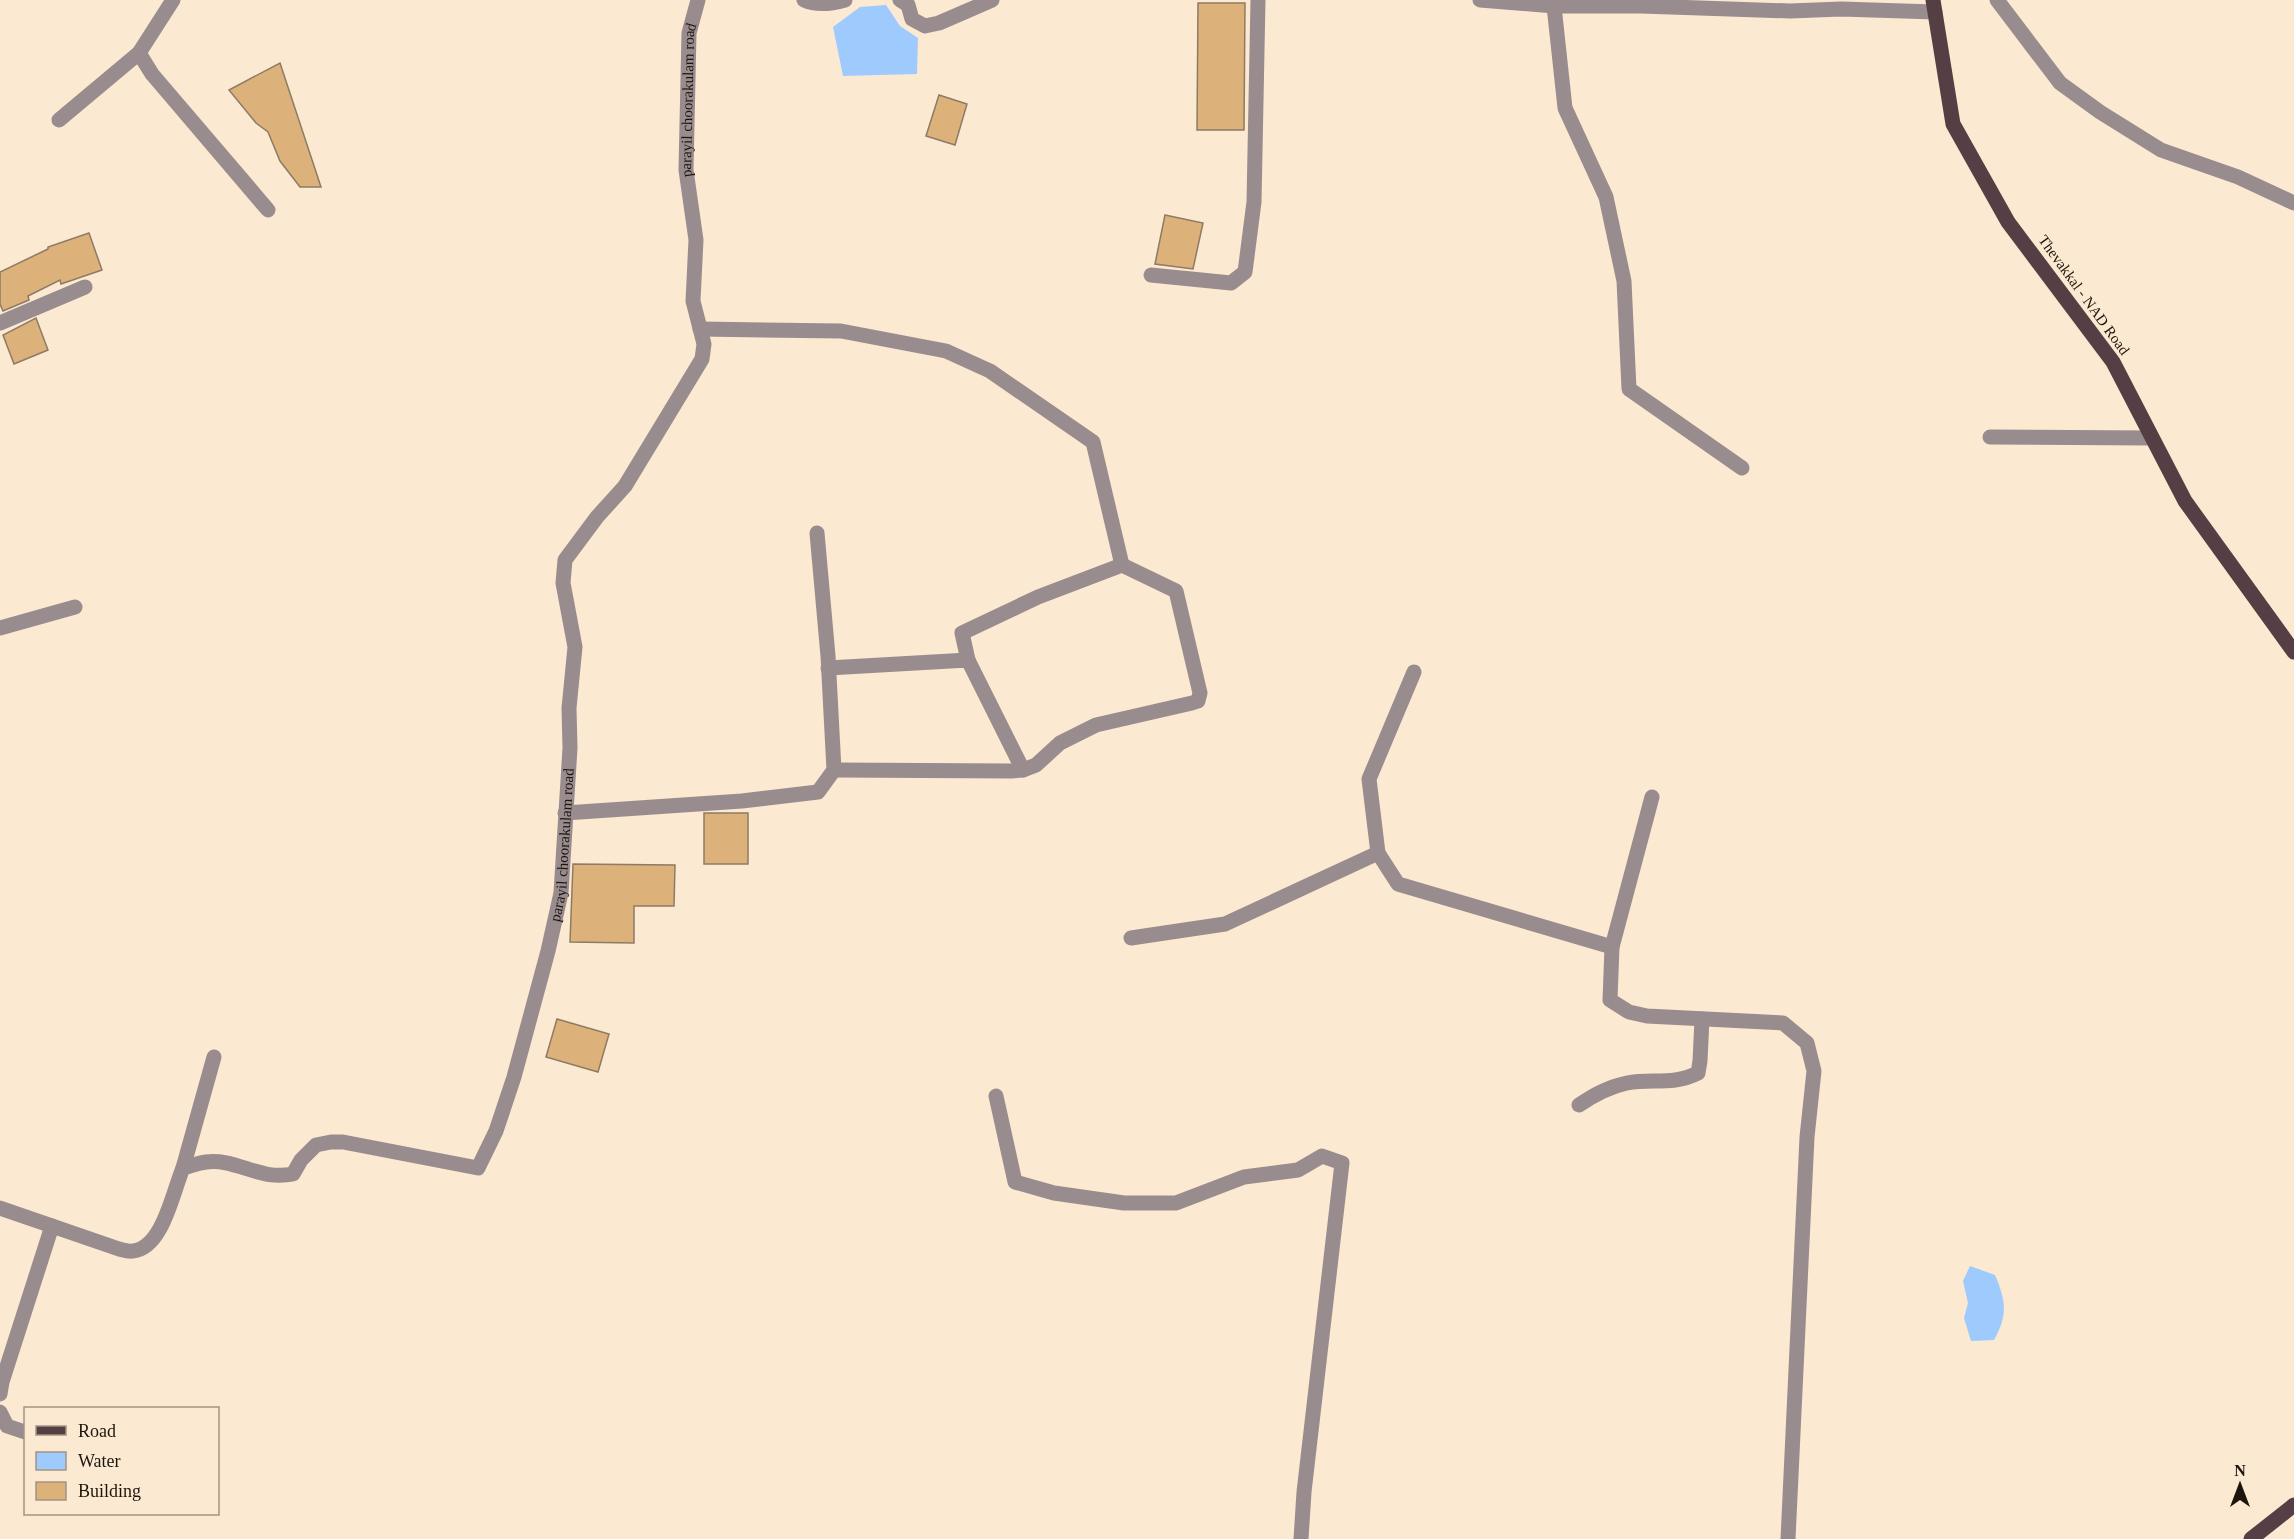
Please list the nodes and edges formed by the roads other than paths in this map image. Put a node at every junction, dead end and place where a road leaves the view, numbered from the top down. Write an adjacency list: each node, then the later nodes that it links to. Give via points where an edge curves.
1 (173, 0): 13 (street)
2 (698, 0): 20 (street, parayil choorakulam road, via 689,33 686,170 696,240 693,301)
3 (804, 0): 4 (street, via 812,4)
4 (844, 0)
5 (900, 0): 6 (street, via 908,5 912,19 925,26)
6 (992, 0)
7 (1258, 0): 17 (street, via 1254,202 1245,272 1231,283)
8 (1480, 0): 11 (street)
9 (1997, 0): 15 (street, via 2060,83 2100,112 2161,150 2238,177)
10 (1886, 5): 11 (street, via 1790,11); 12 (street)
11 (1554, 6): 23 (street, via 1565,108 1606,197 1624,281 1629,389)
12 (1934, 6): 22 (main road, Thevakkal - NAD Road, via 1953,124 2008,222 2112,362)
13 (139, 53): 14 (street); 16 (street, via 152,75)
14 (59, 120)
15 (2294, 203)
16 (268, 210)
17 (1151, 275)
18 (85, 287): 19 (street)
19 (0, 323)
20 (700, 329): 25 (street, via 841,331 946,351 990,371 1093,442); 35 (street, parayil choorakulam road, via 702,359 685,390 625,486 565,560 563,582 574,647)
21 (1990, 437): 22 (street)
22 (2151, 438): 28 (main road, Thevakkal - NAD Road, via 2185,501)
23 (1742, 468)
24 (817, 533): 30 (street)
25 (1122, 565): 29 (street, via 1038,597 962,633); 33 (street, via 1176,591 1200,693 1198,701 1096,725 1060,743 1036,765)
26 (75, 608): 27 (street)
27 (0, 628)
28 (2294, 652)
29 (968, 660): 30 (street); 33 (street)
30 (828, 668): 32 (street)
31 (1414, 672): 36 (street, via 1369,779)
32 (834, 770): 33 (street); 35 (street, via 818,792)
33 (1023, 770)
34 (1652, 797): 38 (street)
35 (565, 813): 43 (street, parayil choorakulam road, via 561,894 548,951 514,1077 496,1131 478,1168 343,1142 316,1145 293,1174 278,1177 207,1161)
36 (1378, 853): 37 (street, via 1225,924); 38 (street, via 1398,884)
37 (1131, 938)
38 (1612, 947): 39 (street, via 1610,1000 1629,1012 1647,1016)
39 (1702, 1019): 42 (street, via 1698,1073 1684,1080 1629,1083 1602,1090); 51 (street, via 1783,1023 1807,1043 1814,1071 1807,1137)
40 (214, 1057): 43 (street)
41 (996, 1096): 50 (street, via 1015,1182 1054,1193 1124,1203 1176,1203 1244,1178 1298,1170 1322,1156 1342,1163)
42 (1579, 1105)
43 (183, 1168): 45 (street, via 158,1234 145,1246 133,1251 118,1249)
44 (0, 1208): 45 (street)
45 (52, 1226): 46 (street)
46 (0, 1394)
47 (0, 1412): 48 (street, via 7,1426)
48 (24, 1432)
49 (2294, 1505): 52 (main road)
50 (1301, 1539)
51 (1788, 1539)
52 (2251, 1539)

